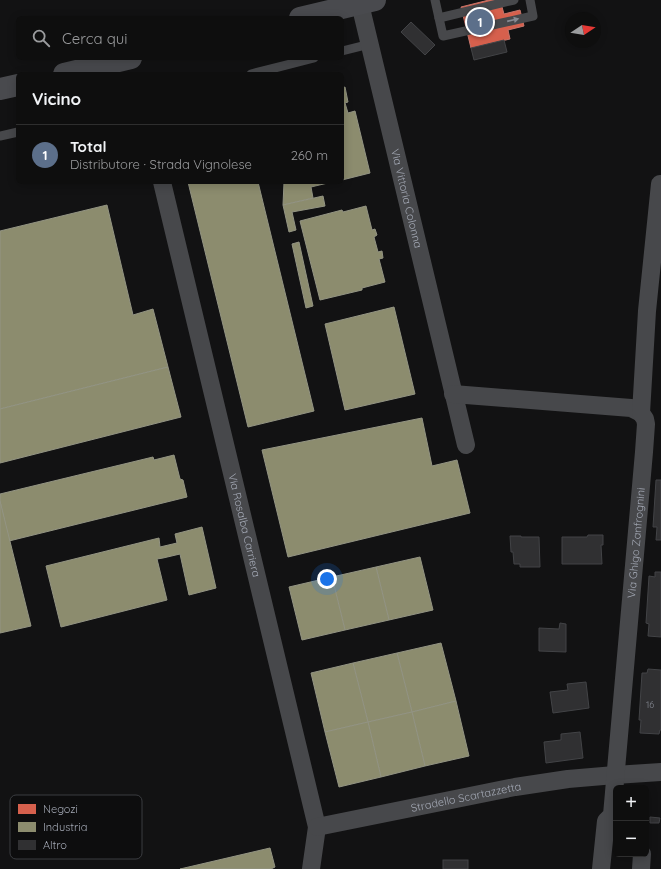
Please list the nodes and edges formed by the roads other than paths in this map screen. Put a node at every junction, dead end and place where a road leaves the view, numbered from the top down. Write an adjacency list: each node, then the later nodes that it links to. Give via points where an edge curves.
1 (435, 0): 6 (lane)
2 (514, 0): 6 (lane)
3 (530, 0): 6 (lane, one-way to 3, via 443,36 533,16)
4 (368, 2): 5 (main road); 7 (street, Via Vittoria Colonna)
5 (308, 16)
6 (439, 18)
7 (370, 44): 8 (lane); 20 (street, Via Vittoria Colonna)
8 (344, 50)
9 (123, 60): 11 (main road)
10 (306, 60): 12 (lane)
11 (72, 72)
12 (259, 72)
13 (16, 85): 14 (main road)
14 (0, 89)
15 (16, 132): 16 (lane)
16 (0, 136)
17 (162, 184): 27 (street, Via Rosalba Carriera)
18 (660, 184): 19 (street, Via Ghigo Zanfrognini)
19 (659, 219): 21 (street, Via Ghigo Zanfrognini, via 647,311)
20 (453, 394): 21 (street, via 631,408); 22 (street, Via Vittoria Colonna)
21 (641, 413): 24 (street, Via Ghigo Zanfrognini, via 646,424 644,452)
22 (466, 445)
23 (661, 772): 24 (street, Stradello Scartazzetta)
24 (615, 775): 25 (street); 27 (street, Stradello Scartazzetta, via 515,787)
25 (615, 785)
26 (613, 816): 30 (street, via 606,821)
27 (317, 827): 29 (street, Via Rosalba Carriera)
28 (642, 857): 31 (street)
29 (311, 869)
30 (602, 869)
31 (641, 869)

